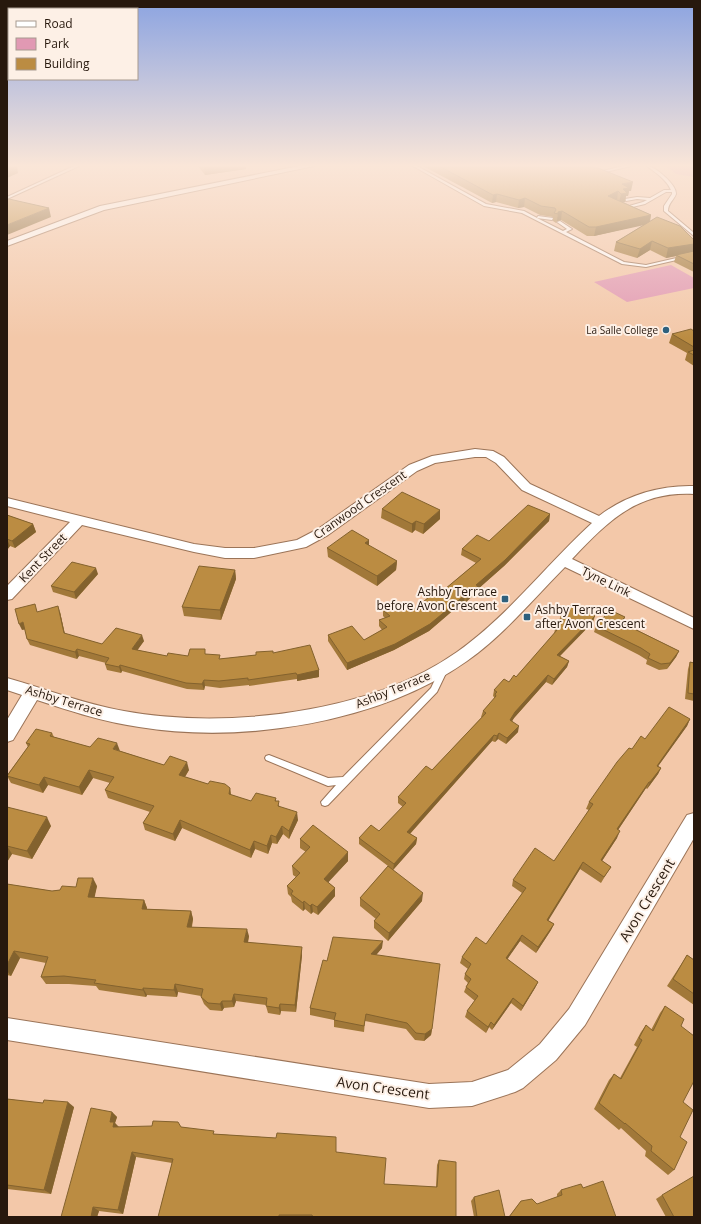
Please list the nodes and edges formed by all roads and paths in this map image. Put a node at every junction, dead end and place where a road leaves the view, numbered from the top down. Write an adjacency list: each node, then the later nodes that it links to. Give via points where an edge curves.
1 (60, 223): 7 (street)
2 (547, 223): 5 (lane)
3 (561, 223): 5 (lane, via 570,229)
4 (680, 223): 6 (lane)
5 (564, 232): 8 (lane, via 606,255 634,265 646,266)
6 (694, 234)
7 (7, 244)
8 (694, 255)
9 (694, 490): 12 (street, Ashby Terrace, via 657,492 626,504)
10 (7, 502): 11 (street, Cranwood Crescent)
11 (78, 521): 12 (street, Cranwood Crescent, via 225,553 279,550 301,544 324,532 413,468 432,460 475,453 489,454 500,460 526,487); 14 (street, Kent Street)
12 (601, 522): 13 (street, Ashby Terrace)
13 (562, 560): 15 (street, Tyne Link); 16 (street, Ashby Terrace, via 494,630)
14 (7, 595)
15 (694, 624)
16 (444, 668): 18 (street, Ashby Terrace, via 404,688 360,704 281,721 244,724 208,726 140,721 106,714); 21 (lane, via 434,690)
17 (7, 684): 18 (street, Ashby Terrace)
18 (33, 692): 19 (street)
19 (7, 735)
20 (269, 758): 21 (lane, via 328,782)
21 (344, 781): 22 (lane)
22 (325, 802)
23 (694, 820): 24 (street, Avon Crescent, via 577,1017 548,1052 515,1080 472,1094 429,1096)
24 (7, 1029)

